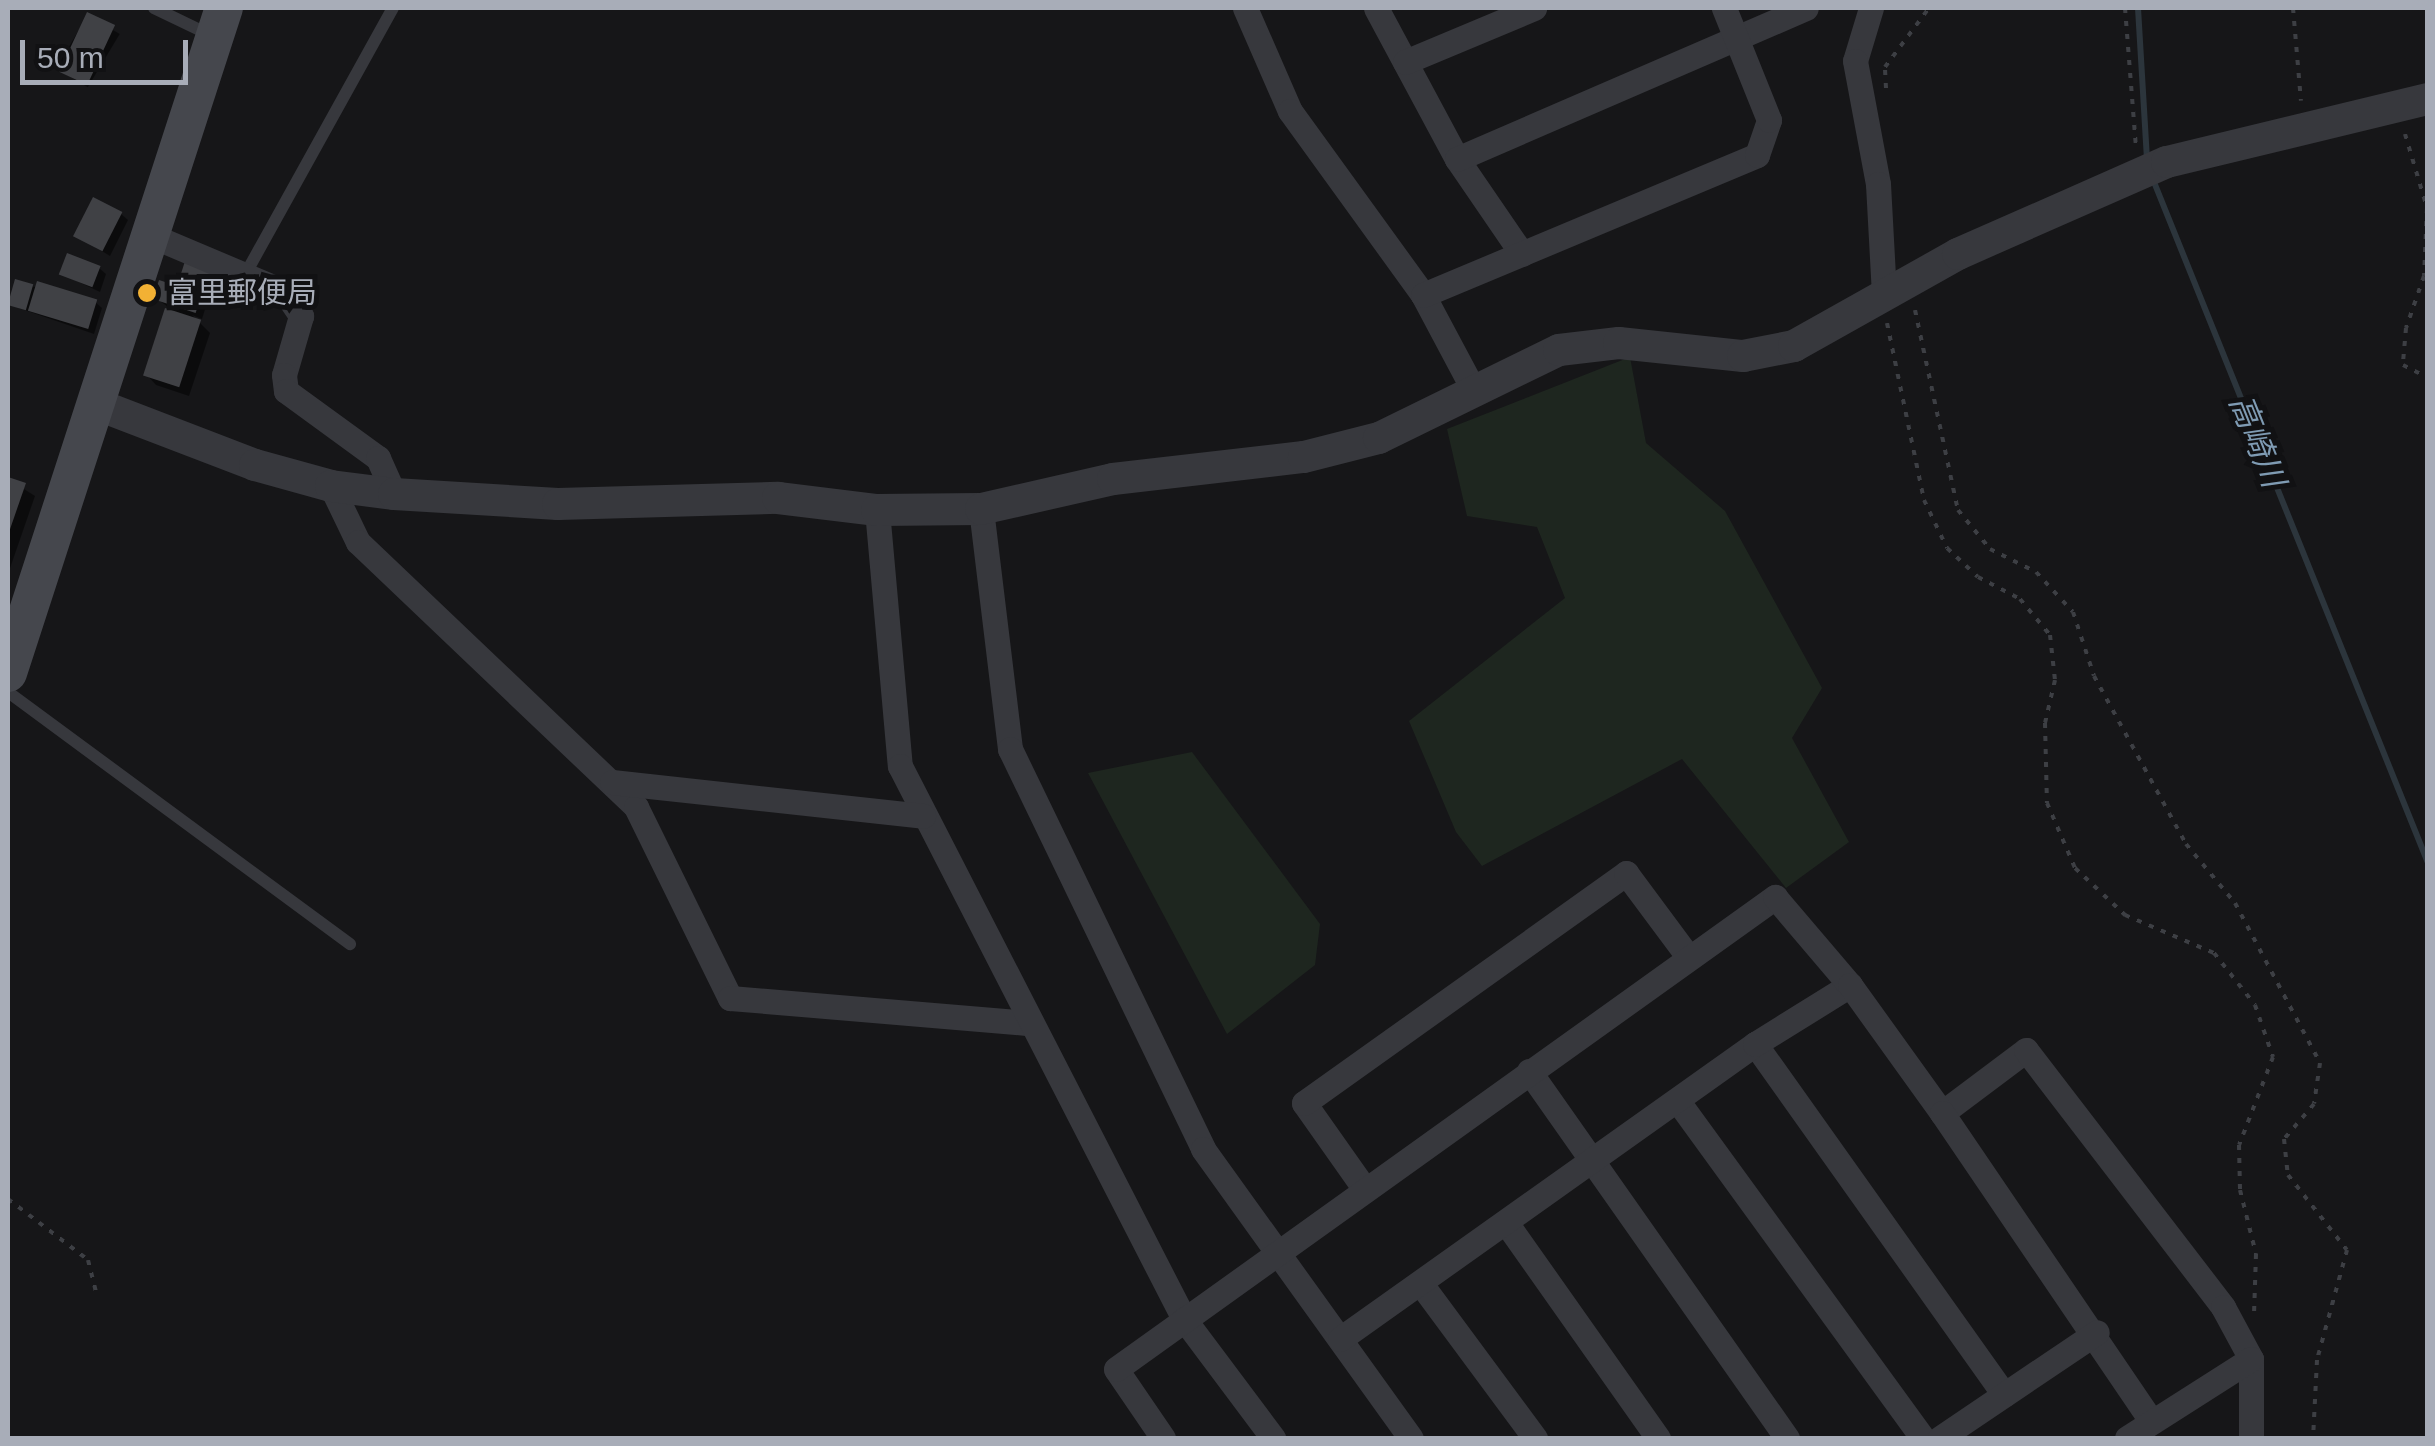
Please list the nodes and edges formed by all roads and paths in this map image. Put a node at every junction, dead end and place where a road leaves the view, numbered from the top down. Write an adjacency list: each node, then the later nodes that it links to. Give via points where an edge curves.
1 (154, 8): 12 (lane)
2 (393, 8): 22 (lane)
3 (1245, 8): 24 (street, via 1290,111)
4 (1376, 8): 14 (street)
5 (1534, 8): 14 (street)
6 (1724, 8): 13 (street)
7 (1806, 8): 13 (street)
8 (1870, 8): 23 (street, via 1855,62)
9 (1929, 8): 15 (path, via 1884,67)
10 (2126, 8): 19 (path)
11 (2293, 8): 17 (path, via 2297,95)
12 (219, 22): 20 (main road)
13 (1737, 40): 18 (street); 21 (street, via 1769,120 1758,155)
14 (1405, 62): 18 (street)
15 (1886, 97)
16 (2412, 102): 17 (street); 25 (path, via 2427,208 2424,276 2402,365)
17 (2318, 127): 19 (street)
18 (1457, 160): 21 (street)
19 (2139, 173): 23 (street)
20 (150, 235): 22 (street); 27 (main road)
21 (1522, 254): 24 (street)
22 (246, 273): 29 (street, via 285,292 301,316 286,391 378,458)
23 (1897, 289): 26 (street, via 1794,346 1742,356 1619,343 1559,350); 54 (path, via 1892,371 1924,500 1947,548 1978,578 2020,599 2050,635 2055,680 2045,723 2046,803 2075,868 2125,916 2214,953 2255,1005 2273,1057 2239,1144 2240,1190 2256,1254); 67 (path, via 1958,510 1990,549 2036,572 2074,612 2104,692 2186,844 2236,902 2320,1063 2314,1104 2284,1140 2288,1175 2347,1250 2316,1360)
24 (1423, 296): 26 (street)
25 (2428, 378)
26 (1474, 391): 30 (street, via 1379,438 1304,457 1113,479)
27 (96, 404): 28 (street, via 255,465); 32 (main road)
28 (331, 486): 29 (street); 34 (street, via 358,542)
29 (394, 494): 31 (street, via 558,504 778,498)
30 (981, 509): 31 (street); 48 (street, via 1010,749 1204,1149)
31 (877, 510): 35 (street, via 900,766)
32 (8, 672)
33 (8, 692): 36 (lane)
34 (612, 782): 35 (street); 39 (street, via 636,807 730,998)
35 (923, 816): 39 (street)
36 (350, 944)
37 (1686, 955): 38 (street, via 1775,896); 41 (street); 45 (street, via 1626,873 1304,1103)
38 (1850, 986): 40 (street); 43 (street)
39 (1026, 1023): 51 (street)
40 (1755, 1044): 42 (street); 55 (street)
41 (1529, 1071): 44 (street); 45 (street)
42 (1677, 1100): 44 (street); 63 (street)
43 (1942, 1114): 52 (street); 54 (street, via 2026,1050 2222,1308)
44 (1592, 1162): 47 (street); 62 (street)
45 (1364, 1188): 48 (street)
46 (8, 1199): 50 (path, via 88,1260)
47 (1507, 1224): 49 (street); 61 (street)
48 (1278, 1251): 51 (street); 53 (street)
49 (1421, 1284): 53 (street); 60 (street)
50 (96, 1291)
51 (1184, 1318): 57 (street, via 1116,1370); 58 (street)
52 (2096, 1332): 55 (street); 56 (street)
53 (1340, 1339): 59 (street)
54 (2251, 1360): 56 (street); 66 (street)
55 (2004, 1395): 64 (street)
56 (2151, 1421): 65 (street)
57 (1163, 1438)
58 (1273, 1438)
59 (1411, 1438)
60 (1535, 1438)
61 (1658, 1438)
62 (1787, 1438)
63 (1923, 1438)
64 (1940, 1438)
65 (2127, 1438)
66 (2251, 1438)
67 (2313, 1438)

